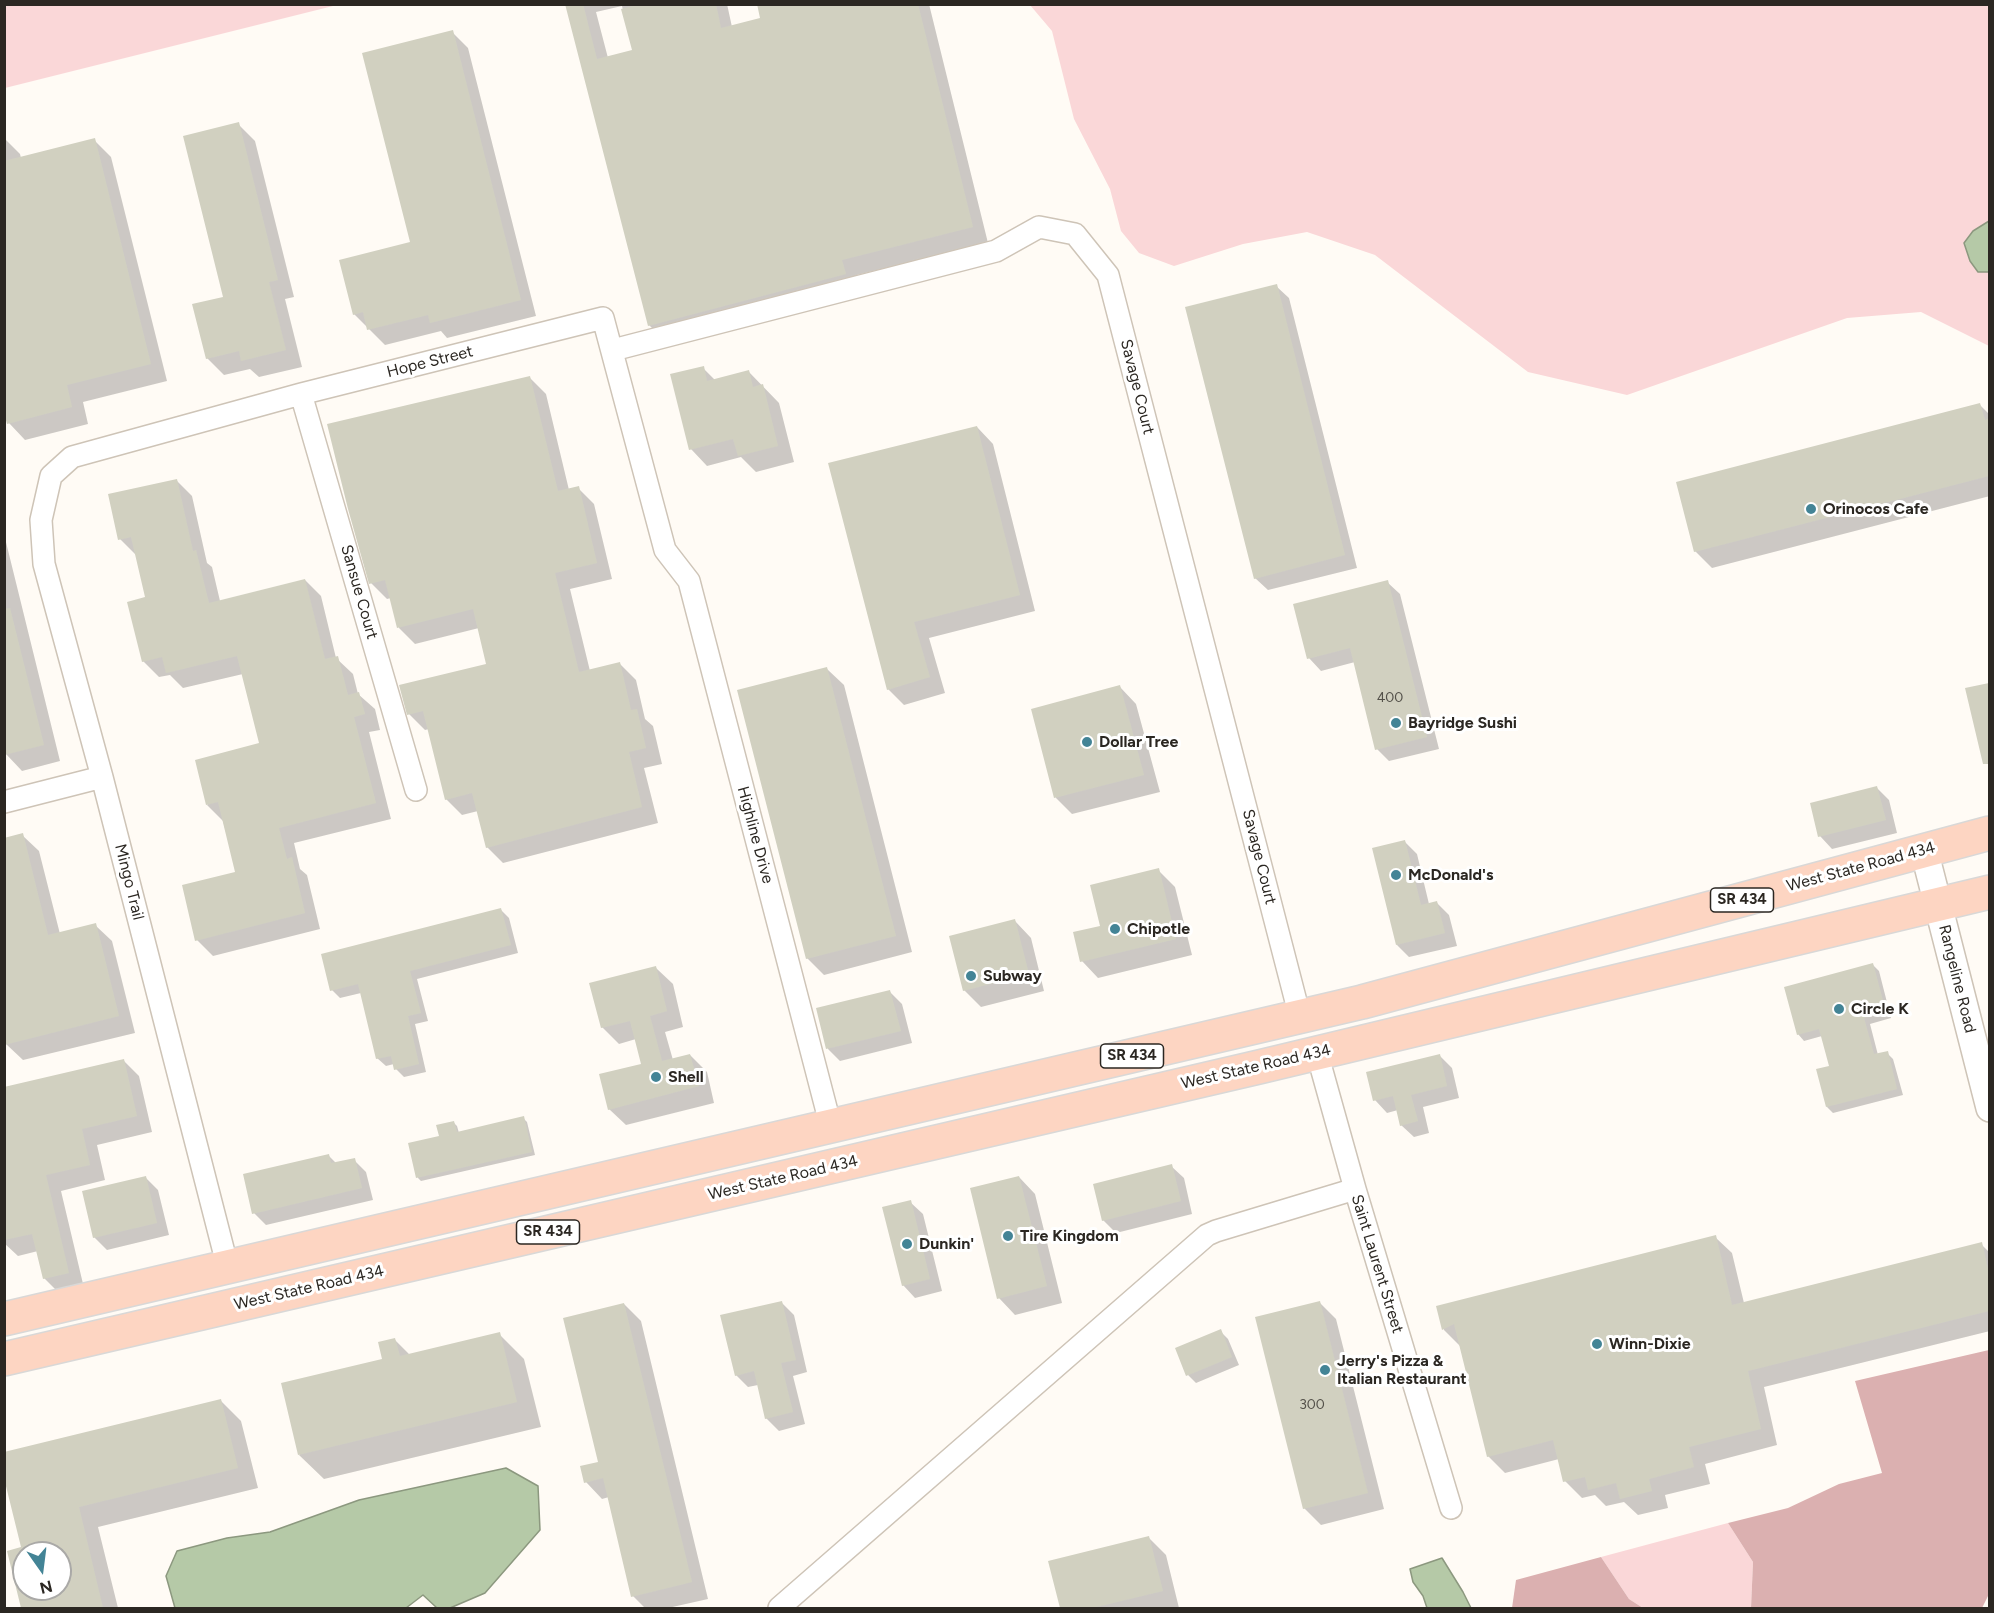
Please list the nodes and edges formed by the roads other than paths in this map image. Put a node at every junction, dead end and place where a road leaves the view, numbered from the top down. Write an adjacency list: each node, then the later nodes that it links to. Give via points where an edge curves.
1 (612, 350): 2 (street, Hope Street, via 603,318); 4 (street, Hope Street); 13 (street, Savage Court, via 996,251 1039,227 1075,234 1108,275)
2 (301, 394): 3 (street, Hope Street, via 72,457 51,476); 6 (street, Sansue Court)
3 (46, 496): 5 (street, Mingo Trail, via 41,520 44,564)
4 (665, 550): 17 (street, Highline Drive, via 688,581)
5 (102, 777): 7 (street); 20 (street, Mingo Trail)
6 (416, 790)
7 (4, 802)
8 (1989, 833): 9 (main road, West State Road 434 / SR 434)
9 (1924, 850): 11 (street, Rangeline Road); 12 (main road, West State Road 434 / SR 434)
10 (1989, 892): 11 (main road, SR 434)
11 (1939, 906): 14 (main road, West State Road 434 / SR 434); 16 (street, Rangeline Road)
12 (1362, 1002): 13 (main road, SR 434); 14 (main road, via 1333,1026)
13 (1300, 1017): 15 (main road, via 1287,1040); 17 (main road, SR 434)
14 (1317, 1053): 15 (main road, West State Road 434 / SR 434); 18 (street, Saint Laurent Street)
15 (1259, 1067): 21 (main road, West State Road 434 / SR 434)
16 (1989, 1108)
17 (831, 1127): 19 (main road, SR 434)
18 (1354, 1189): 25 (street, Saint Laurent Street); 26 (street, via 1207,1235)
19 (297, 1251): 20 (main road, SR 434); 21 (main road, via 259,1280)
20 (228, 1268): 22 (main road, via 216,1288); 23 (main road, SR 434)
21 (240, 1304): 22 (main road, West State Road 434 / SR 434)
22 (183, 1318): 24 (main road, West State Road 434 / SR 434)
23 (4, 1319)
24 (4, 1359)
25 (1451, 1508)
26 (779, 1608)

